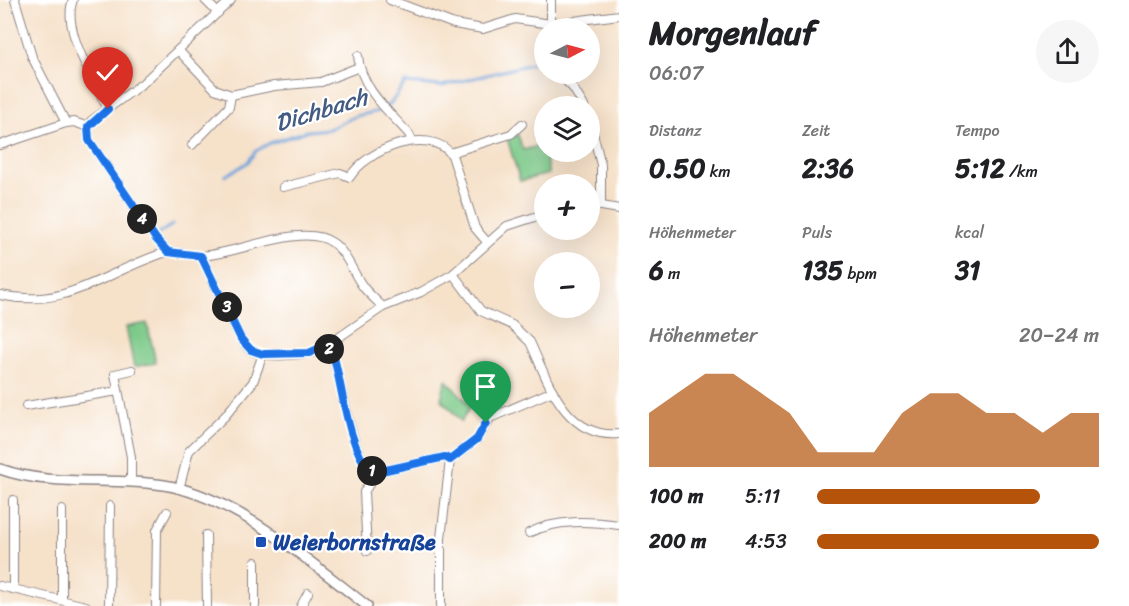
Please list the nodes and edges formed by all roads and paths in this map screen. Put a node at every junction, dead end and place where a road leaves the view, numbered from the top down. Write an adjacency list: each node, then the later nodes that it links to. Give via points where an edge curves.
1 (15, 0): 19 (street, via 32,57)
2 (73, 0): 18 (street, via 74,38)
3 (205, 0): 7 (street)
4 (231, 0): 7 (street)
5 (390, 0): 11 (street, via 475,28 515,19)
6 (551, 0): 9 (street)
7 (218, 13): 12 (street)
8 (619, 15): 10 (street)
9 (551, 18)
10 (600, 18)
11 (534, 23)
12 (178, 50): 16 (street, via 214,88); 18 (street)
13 (358, 56): 14 (street)
14 (359, 68): 16 (street, via 321,82); 22 (street)
15 (569, 84): 17 (street)
16 (231, 95): 24 (street, via 229,107)
17 (578, 96)
18 (108, 109): 21 (street)
19 (66, 123): 21 (street); 23 (street)
20 (522, 124): 25 (street, via 511,134)
21 (88, 127): 32 (street, via 89,140)
22 (412, 141): 25 (street, via 435,141); 27 (street, via 357,166 350,177 340,173)
23 (0, 145)
24 (192, 145)
25 (450, 153): 31 (street, via 475,228)
26 (600, 161): 28 (street)
27 (283, 187)
28 (600, 205): 29 (street)
29 (619, 209)
30 (534, 217): 31 (street, via 507,226)
31 (487, 242): 34 (street)
32 (168, 252): 33 (street); 35 (street, via 75,292 40,299)
33 (201, 256): 36 (street, via 299,236 320,236 337,248 364,288); 38 (street, via 241,339 251,350)
34 (453, 274): 36 (street); 41 (street, via 482,311 522,332)
35 (0, 295)
36 (383, 307): 37 (street)
37 (327, 345): 38 (street, via 309,353); 46 (street, via 333,354 360,455 370,471)
38 (263, 354): 48 (street, via 254,382 189,451)
39 (132, 370): 40 (street, via 115,375)
40 (118, 391): 42 (street); 47 (street, via 131,457)
41 (553, 391): 43 (street, via 562,408 583,427); 44 (street, via 490,418 477,439)
42 (26, 406)
43 (619, 434)
44 (450, 460): 46 (street, via 445,457); 69 (street, via 441,538)
45 (0, 469): 47 (street, via 37,478)
46 (377, 472): 56 (street, via 364,492)
47 (131, 482): 48 (street)
48 (179, 489): 68 (street, via 228,507 248,519)
49 (13, 500): 59 (street)
50 (110, 506): 63 (street)
51 (62, 510): 61 (street)
52 (166, 512): 64 (street, via 157,530)
53 (619, 525): 54 (street, via 569,523 543,526)
54 (529, 533)
55 (206, 535): 65 (street)
56 (367, 551)
57 (255, 562): 66 (street)
58 (0, 586): 59 (street)
59 (13, 589): 61 (street)
60 (308, 593): 67 (street)
61 (62, 600): 62 (street)
62 (86, 606)
63 (109, 606)
64 (156, 606)
65 (207, 606)
66 (255, 606)
67 (301, 606)
68 (367, 606)
69 (441, 606)

